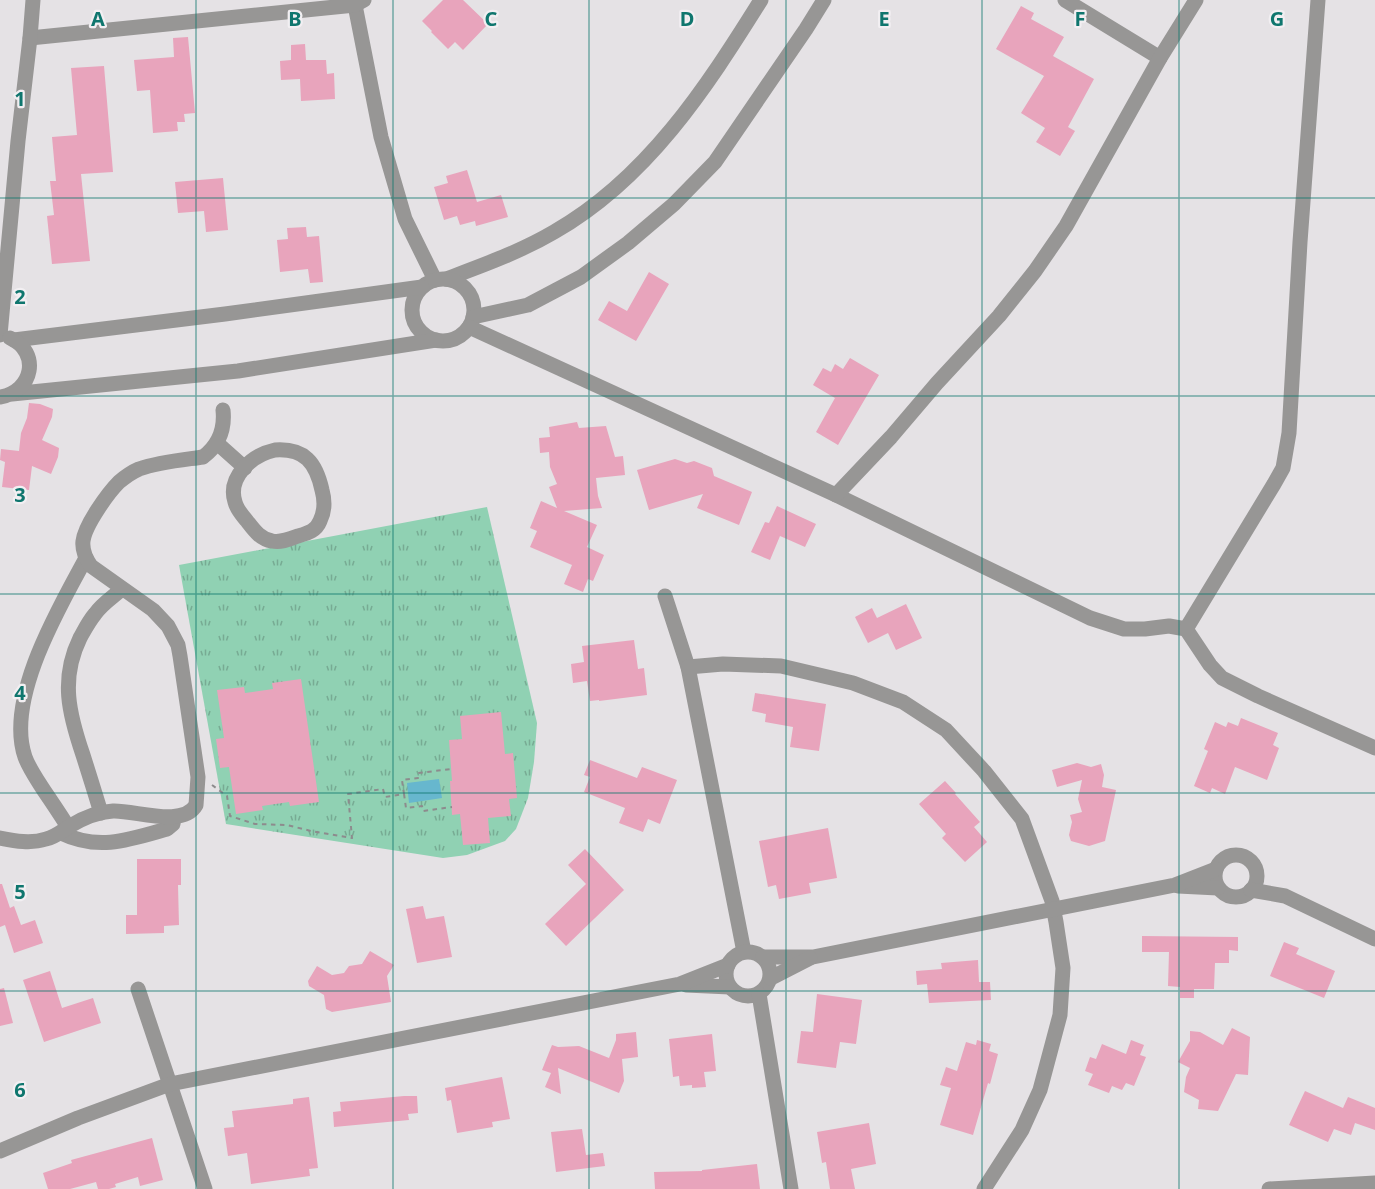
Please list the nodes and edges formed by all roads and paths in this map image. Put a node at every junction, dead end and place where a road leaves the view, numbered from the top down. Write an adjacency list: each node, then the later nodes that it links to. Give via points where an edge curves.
1 (33, 0): 8 (street)
2 (761, 0): 10 (street, via 688,110 655,150 605,197 536,242)
3 (824, 0): 11 (street, via 715,162 674,204 581,277 528,305)
4 (1065, 0): 9 (street)
5 (1196, 0): 9 (street)
6 (1318, 0): 22 (street, via 1285,461)
7 (358, 2): 8 (street); 10 (street, via 381,137 405,219)
8 (30, 39): 12 (street, via 18,141)
9 (1160, 58): 18 (street, via 1066,226 1035,271)
10 (434, 282): 11 (street, via 456,282 465,288 474,307); 12 (street, via 225,314); 13 (street, via 416,295 412,313 420,330)
11 (471, 322): 13 (street, via 454,339); 18 (street)
12 (5, 337): 14 (street, via 21,345 29,360 21,388)
13 (436, 340): 14 (street, via 237,371)
14 (6, 395)
15 (223, 410): 16 (street, via 223,427)
16 (217, 443): 17 (street); 19 (street, via 202,457 149,466 120,482 84,535)
17 (245, 468): 17 (street, via 235,481 234,501 262,538 275,542 314,531 324,511 324,497 318,474 306,458 295,452 275,450 255,458)
18 (836, 495): 22 (street, via 1090,618 1124,629)
19 (86, 558): 20 (street); 31 (street, via 35,662 21,716 21,744 28,766)
20 (122, 589): 26 (street, via 161,618 178,645); 29 (street, via 87,624 76,648 69,680 72,720)
21 (665, 596): 23 (street)
22 (1186, 629): 24 (street, via 1222,678)
23 (688, 667): 39 (street, via 781,666 853,683 903,702 946,730 1022,819); 41 (street)
24 (1375, 748)
25 (452, 769): 27 (path, via 418,773 418,778 402,780)
26 (197, 785): 27 (path, via 211,785 227,796 230,816 255,824 287,825 352,838 348,794 383,789 385,797); 30 (street, via 194,808)
27 (404, 794): 28 (path, via 406,808 422,806 423,811)
28 (452, 807)
29 (101, 813): 30 (street, via 124,811); 31 (street)
30 (174, 817): 31 (street, via 167,830 107,843 75,839)
31 (65, 830): 32 (street, via 33,841)
32 (0, 838)
33 (1215, 869): 34 (street, via 1231,855 1251,861); 35 (street); 36 (street)
34 (1256, 871): 37 (street); 38 (street)
35 (1175, 885): 36 (street); 39 (street)
36 (1218, 888): 37 (street, via 1234,897)
37 (1251, 890): 38 (street)
38 (1286, 896): 40 (street)
39 (1054, 910): 43 (street); 55 (street, via 1063,968 1060,1015 1040,1089 1022,1130)
40 (1375, 939)
41 (744, 952): 42 (street); 44 (street, via 734,956)
42 (763, 957): 43 (street); 45 (street)
43 (813, 957): 45 (street)
44 (728, 965): 46 (street); 47 (street)
45 (771, 978): 49 (street)
46 (680, 984): 47 (street); 50 (street)
47 (730, 987): 49 (street, via 738,994)
48 (138, 988): 50 (street)
49 (759, 994): 54 (street)
50 (170, 1084): 51 (street); 53 (street)
51 (0, 1151)
52 (1375, 1183): 56 (street)
53 (205, 1189)
54 (791, 1189)
55 (984, 1189)
56 (1269, 1189)

